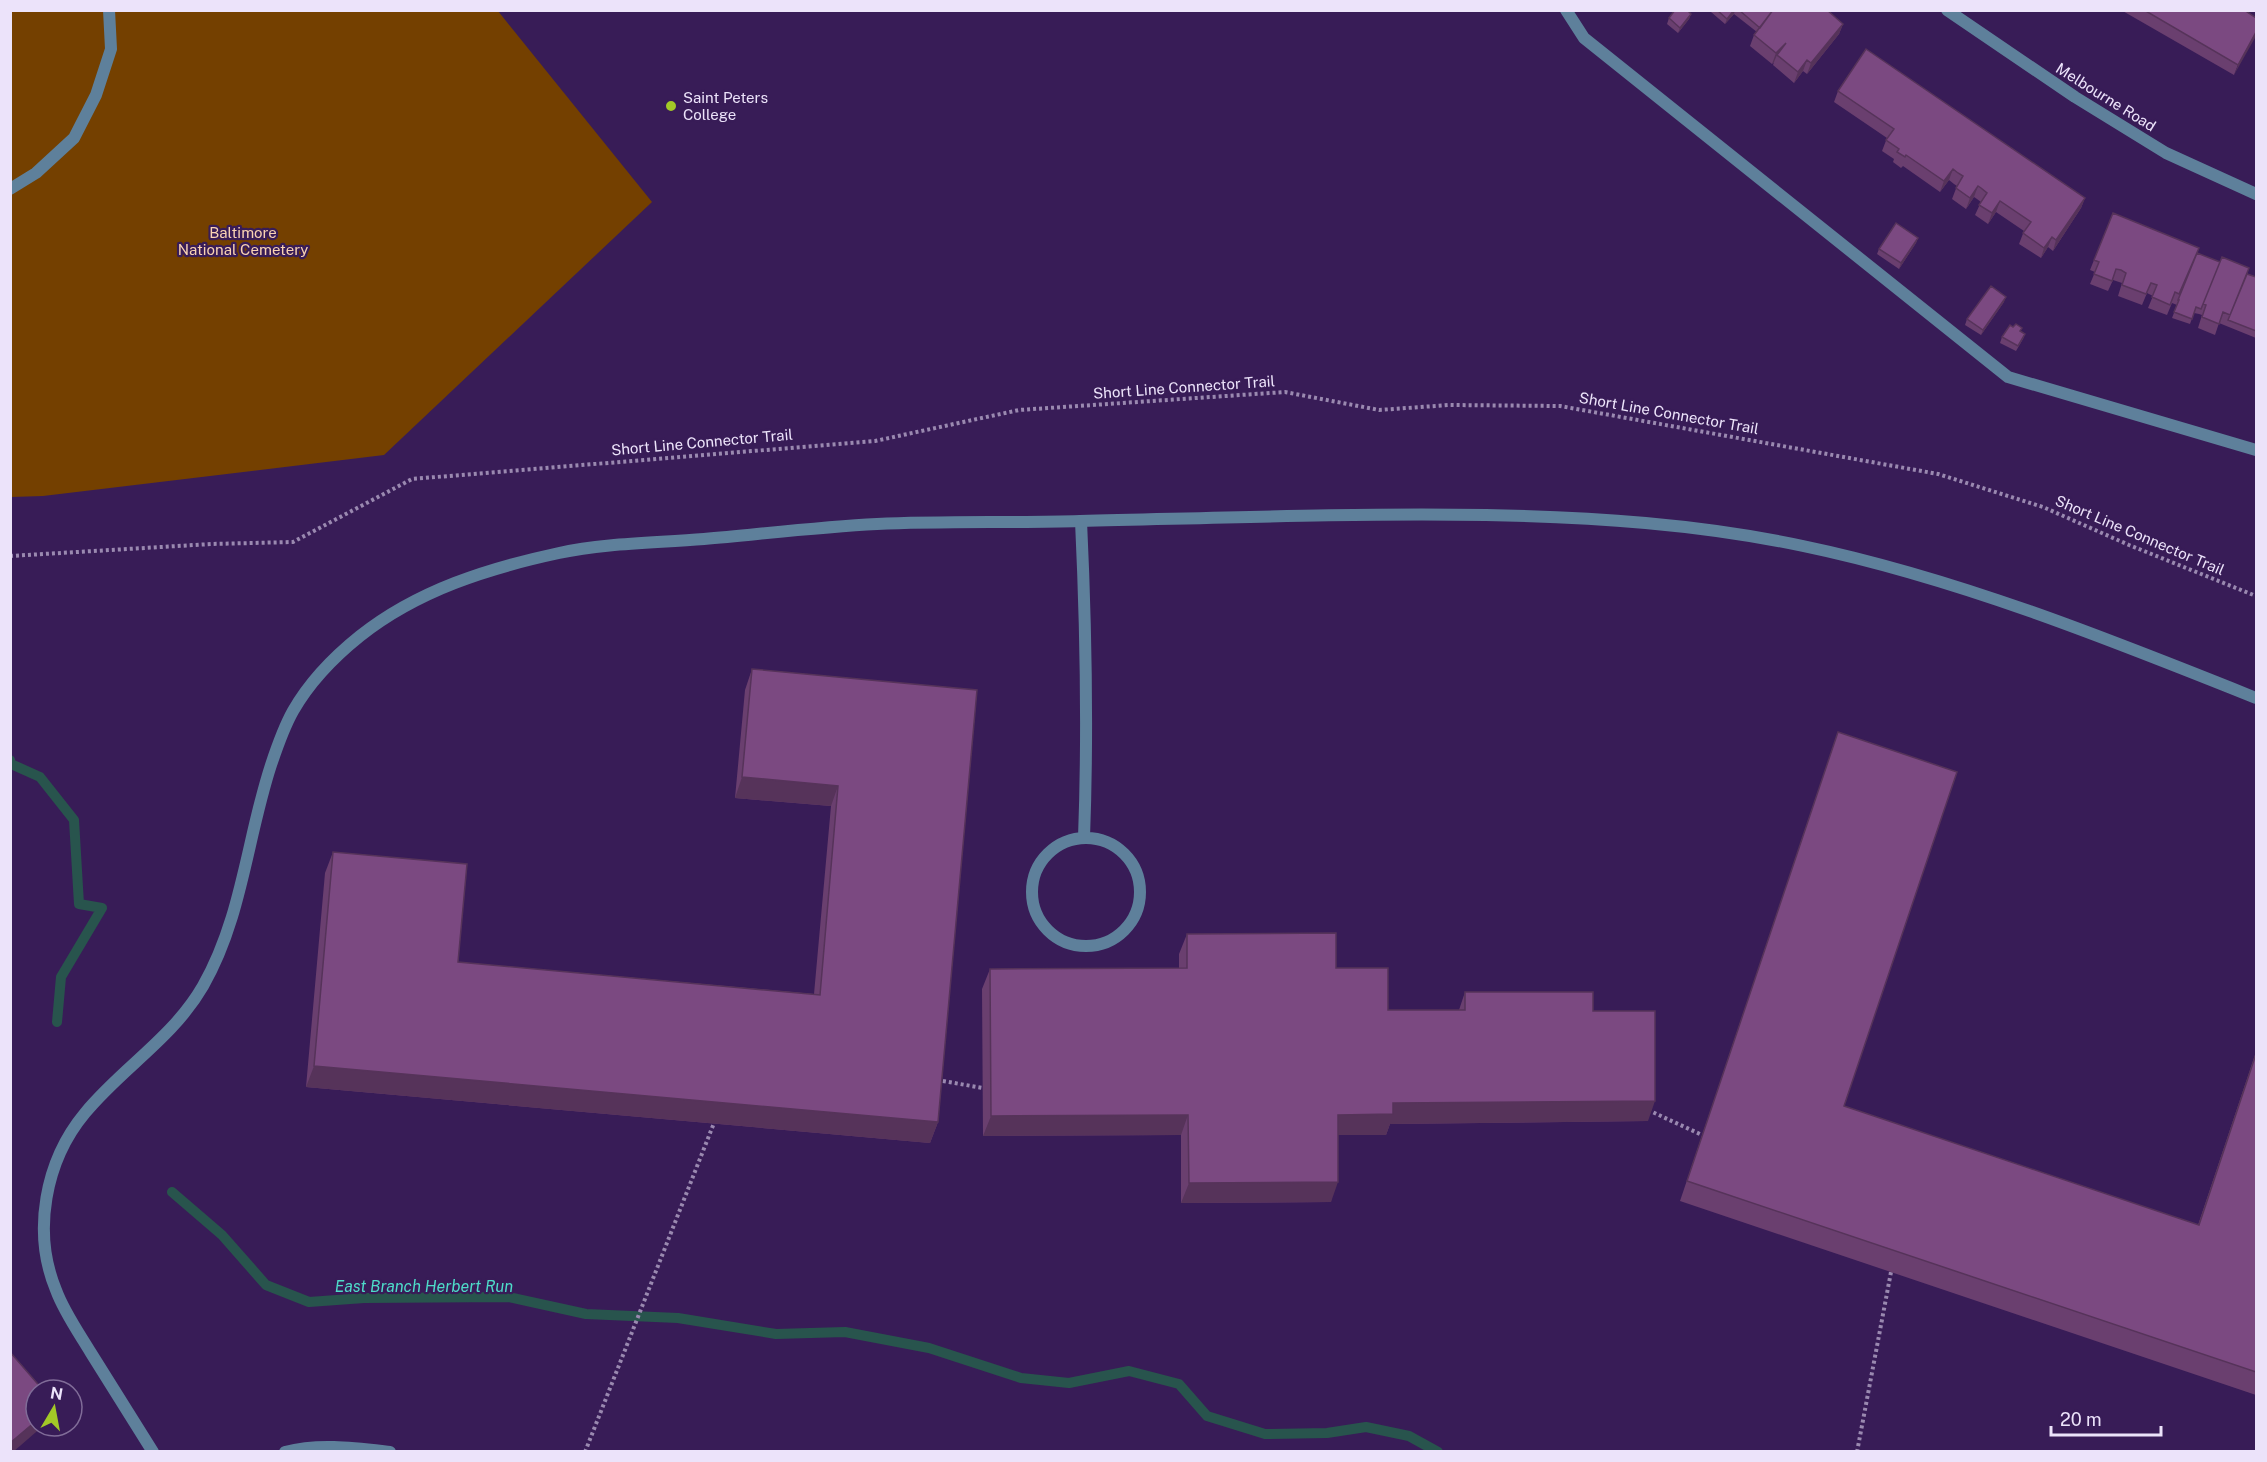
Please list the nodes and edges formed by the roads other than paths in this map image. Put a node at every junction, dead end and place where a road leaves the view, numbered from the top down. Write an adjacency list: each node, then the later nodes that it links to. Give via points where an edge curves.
1 (109, 10): 4 (street, via 111,49 96,95 74,138 36,173)
2 (1566, 10): 6 (street, via 1584,38 2008,377)
3 (1951, 12): 5 (street, Melbourne Road, via 2075,97 2166,153)
4 (10, 189)
5 (2256, 194)
6 (2256, 450)
7 (1081, 521): 8 (street, via 1429,514 1540,516 1633,520 1741,534 1893,568 2108,640); 9 (street, via 1086,644); 10 (street, via 877,524 567,551 455,581 404,606 360,636 322,673 293,711 278,746 265,783 241,888 202,987 172,1029 88,1108 64,1141 52,1173 45,1248 55,1288 74,1326)
8 (2256, 698)
9 (1084, 838): 9 (street, via 1049,851 1031,885 1036,915 1052,935 1069,944 1089,946 1113,940 1129,926 1139,904 1140,885 1134,867 1121,850 1105,841)
10 (153, 1452)
11 (285, 1452): 12 (street, via 349,1447)
12 (390, 1452)

